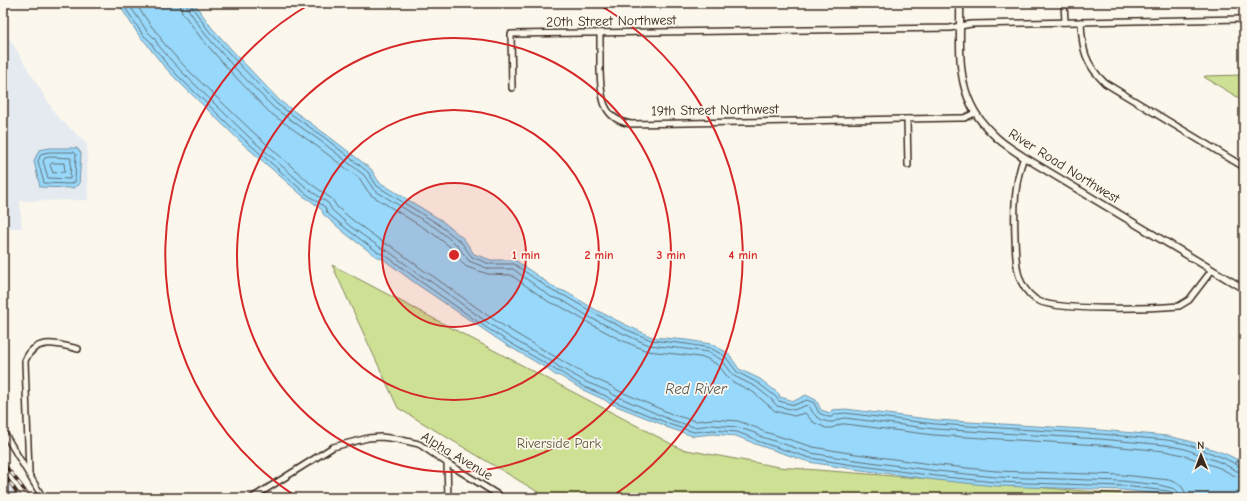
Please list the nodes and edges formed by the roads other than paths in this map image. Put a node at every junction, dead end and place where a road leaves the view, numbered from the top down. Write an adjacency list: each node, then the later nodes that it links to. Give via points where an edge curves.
1 (960, 3): 6 (street, River Road Northwest)
2 (1064, 3): 4 (street)
3 (1244, 19): 5 (street, 20th Street Northwest)
4 (1064, 22): 5 (street, 20th Street Northwest); 6 (street, 20th Street Northwest)
5 (1081, 22): 13 (street, via 1083,49 1098,75)
6 (960, 26): 7 (street, 20th Street Northwest); 9 (street, River Road Northwest, via 962,75)
7 (600, 33): 8 (street, 20th Street Northwest, via 511,34); 10 (street, 19th Street Northwest, via 603,102 612,116 630,124)
8 (512, 88)
9 (974, 113): 10 (street, 19th Street Northwest, via 964,118); 11 (street, River Road Northwest, via 994,136)
10 (907, 119): 12 (street)
11 (1024, 157): 14 (street, River Road Northwest); 14 (street, via 1015,201 1016,262 1019,280 1040,303 1100,308 1179,306 1189,300)
12 (908, 165)
13 (1244, 167)
14 (1212, 270): 15 (street, River Road Northwest)
15 (1244, 289)
16 (78, 349): 19 (street, via 42,344 28,353 25,360)
17 (3, 431): 19 (street)
18 (447, 463): 21 (street, Alpha Avenue, via 419,444 397,439 368,438 333,447); 22 (street); 23 (street, Alpha Avenue)
19 (28, 472): 20 (street)
20 (44, 498)
21 (252, 498)
22 (448, 498)
23 (504, 498)

